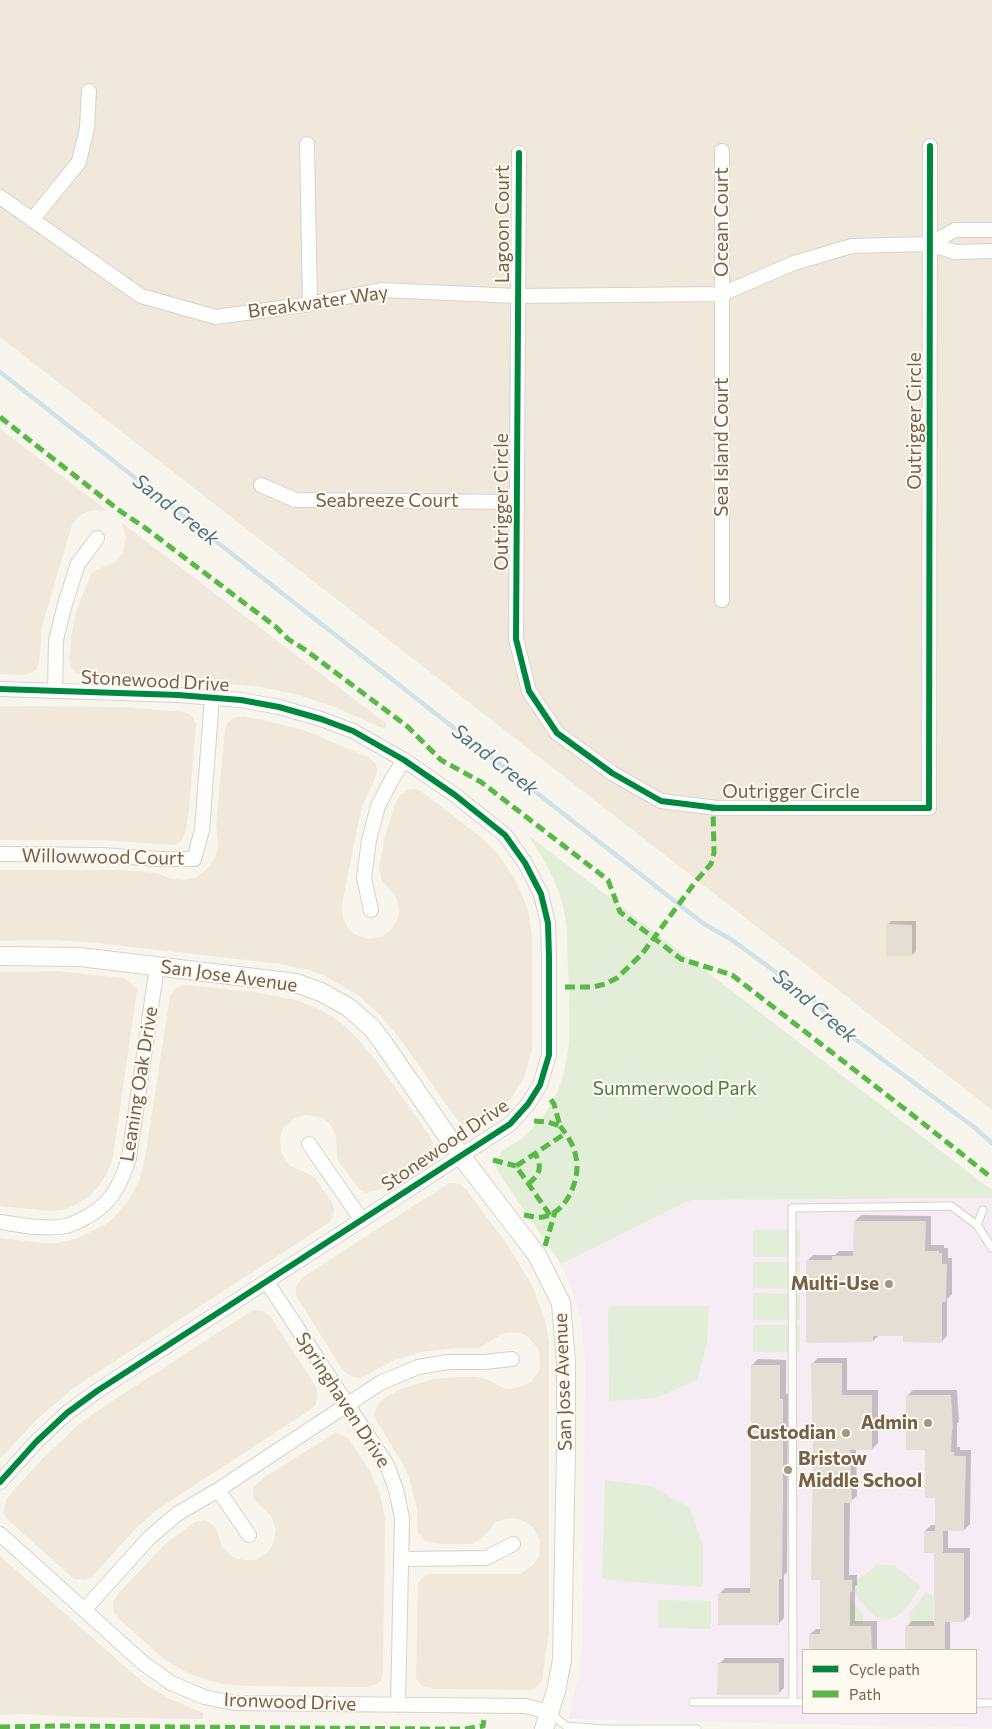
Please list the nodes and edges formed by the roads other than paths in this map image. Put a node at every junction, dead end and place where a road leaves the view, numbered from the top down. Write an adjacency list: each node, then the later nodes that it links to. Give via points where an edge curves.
1 (89, 91): 7 (street, via 87,128 79,162)
2 (307, 144): 13 (street)
3 (930, 146): 9 (street)
4 (722, 150): 11 (street, Ocean Court)
5 (519, 153): 12 (street, Lagoon Court)
6 (0, 197): 7 (street, Breakwater Way)
7 (32, 220): 13 (street, Breakwater Way, via 141,296 216,317)
8 (992, 230): 9 (street, Breakwater Way, via 955,230)
9 (930, 244): 10 (street, Breakwater Way, via 955,252); 11 (street, Breakwater Way, via 852,246 794,263); 15 (street, Outrigger Circle, via 929,808 717,808 661,801 612,774 557,733 529,691 516,639)
10 (992, 251)
11 (722, 294): 12 (street, Breakwater Way); 17 (street, Sea Island Court)
12 (518, 296): 13 (street, Breakwater Way, via 381,290); 15 (street, Outrigger Circle)
13 (310, 304)
14 (261, 485): 15 (street, Seabreeze Court, via 295,500)
15 (516, 502)
16 (97, 538): 19 (street, via 78,564 64,604 56,640)
17 (722, 600)
18 (0, 689): 19 (street, Stonewood Drive)
19 (55, 691): 20 (street, Stonewood Drive)
20 (212, 698): 21 (street, Stonewood Drive, via 279,707 322,719 352,731); 22 (street, Willowwood Court, via 202,830 194,859)
21 (404, 760): 23 (street, via 378,806 369,840 364,878); 27 (street, Stonewood Drive, via 505,835 541,894 548,923 550,1055 540,1085 510,1124)
22 (0, 854)
23 (371, 910)
24 (0, 956): 25 (street, San Jose Avenue, via 80,957)
25 (157, 966): 27 (street, San Jose Avenue, via 296,983 348,1007 371,1027 384,1044); 30 (street, Leaning Oak Drive, via 129,1158 124,1176 110,1199 89,1216 67,1226)
26 (309, 1144): 29 (street)
27 (461, 1156): 29 (street, Stonewood Drive); 49 (street, San Jose Avenue, via 537,1255 561,1303 566,1362 562,1660)
28 (983, 1210): 31 (lane)
29 (361, 1219): 33 (street, Stonewood Drive)
30 (0, 1222)
31 (977, 1225): 32 (lane); 44 (lane, via 951,1206 792,1208)
32 (992, 1248)
33 (267, 1282): 35 (street, Springhaven Drive); 36 (street, Stonewood Drive, via 67,1413)
34 (512, 1359): 35 (street, via 418,1367 392,1377)
35 (346, 1405): 37 (street); 41 (street, Springhaven Drive, via 386,1465 396,1490 402,1518)
36 (0, 1482)
37 (218, 1490): 39 (street); 42 (street, via 177,1514 149,1538)
38 (0, 1534): 42 (street, Ironwood Drive)
39 (249, 1536)
40 (514, 1544): 41 (street, via 486,1558)
41 (402, 1559): 48 (street, Springhaven Drive)
42 (85, 1609): 48 (street, Ironwood Drive, via 171,1683 204,1697 234,1703)
43 (693, 1702): 44 (lane)
44 (792, 1702): 45 (lane)
45 (802, 1702)
46 (977, 1703): 47 (lane)
47 (992, 1703)
48 (398, 1704): 49 (street, Ironwood Drive, via 526,1706)
49 (549, 1712): 50 (street, San Jose Avenue); 51 (lane, via 566,1726)
50 (544, 1729)
51 (697, 1729)

